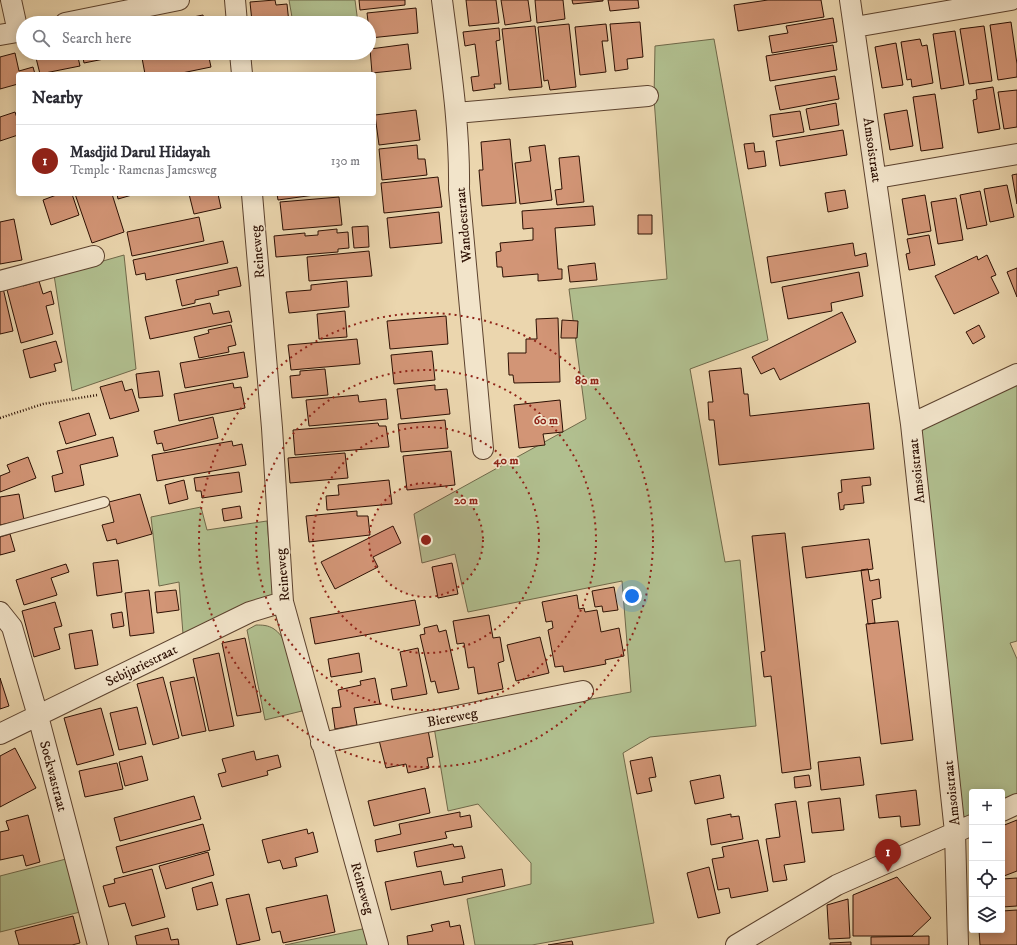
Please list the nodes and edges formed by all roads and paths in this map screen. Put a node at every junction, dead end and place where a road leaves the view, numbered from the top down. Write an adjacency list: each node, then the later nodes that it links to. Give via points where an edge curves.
1 (11, 0): 11 (street)
2 (179, 0): 7 (street)
3 (235, 0): 9 (street)
4 (442, 0): 15 (street, Wandoestraat)
5 (850, 0): 10 (street, Amsoistraat)
6 (1011, 0): 10 (street)
7 (155, 3): 8 (street)
8 (96, 16)
9 (236, 16)
10 (854, 27): 17 (street, Amsoistraat)
11 (14, 33)
12 (241, 60): 13 (street)
13 (242, 72)
14 (648, 96): 15 (street)
15 (456, 113): 25 (street, Wandoestraat, via 459,189)
16 (1017, 154): 17 (street)
17 (877, 178): 24 (street, Amsoistraat)
18 (252, 196): 28 (street, Reineweg, via 272,428)
19 (94, 256): 20 (street)
20 (0, 281)
21 (1017, 374): 24 (street)
22 (97, 395): 23 (path, via 43,404)
23 (0, 418)
24 (911, 424): 36 (street, Amsoistraat)
25 (483, 449)
26 (104, 502): 27 (lane)
27 (0, 531)
28 (283, 602): 31 (street, Sebijariestraat, via 250,612); 33 (street, Reineweg)
29 (0, 612): 31 (street, Soekwastraat, via 12,627)
30 (583, 691): 33 (street, Biereweg)
31 (38, 716): 32 (street, Sebijariestraat); 37 (street, Soekwastraat)
32 (0, 734)
33 (321, 743): 38 (street, Reineweg)
34 (1017, 804): 35 (street)
35 (1005, 810)
36 (964, 828): 39 (street, via 837,885); 40 (street, Amsoistraat)
37 (98, 945)
38 (378, 945)
39 (736, 945)
40 (958, 945)

